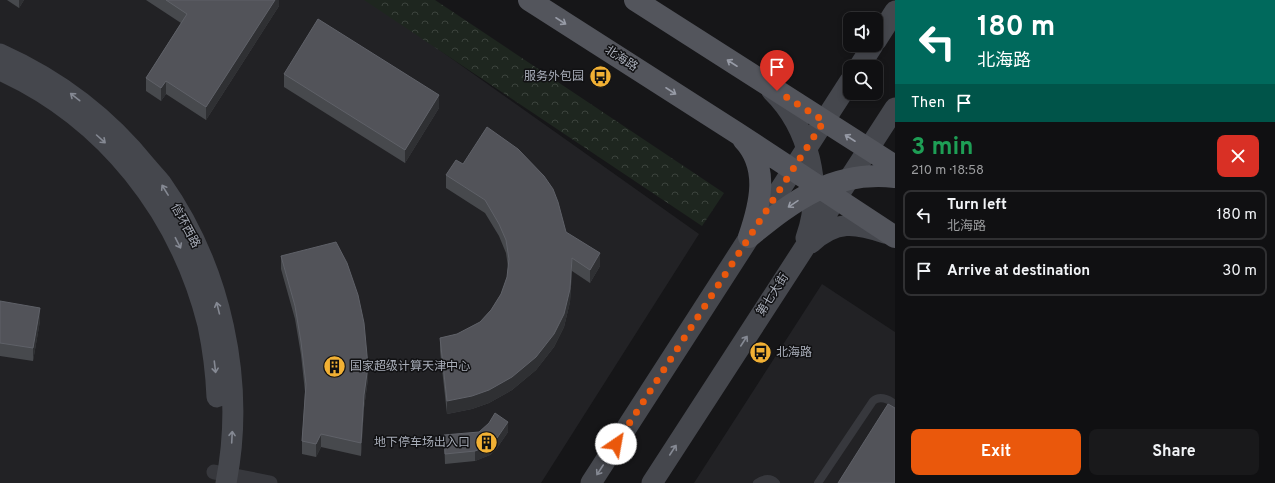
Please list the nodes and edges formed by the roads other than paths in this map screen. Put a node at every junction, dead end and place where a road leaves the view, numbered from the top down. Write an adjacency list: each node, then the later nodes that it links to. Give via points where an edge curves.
1 (529, 0): 11 (main road, 北海路, one-way to 11)
2 (635, 0): 7 (main road, one-way to 2)
3 (895, 11): 4 (main road)
4 (883, 30)
5 (0, 54): 23 (main road, 信环西路, one-way to 5, via 231,452 229,361 211,282 185,225 160,183 120,136 70,92)
6 (0, 70): 23 (main road, 信环西路, one-way to 23, via 40,91 107,144 137,177 162,212 180,246 208,325 213,349 219,420)
7 (765, 84): 10 (main road); 12 (main road, via 789,110)
8 (843, 92): 10 (main road)
9 (895, 108): 13 (main road)
10 (824, 121): 12 (main road); 13 (main road, one-way to 10)
11 (737, 133): 15 (main road, 北海路); 19 (main road, via 749,145 760,173 760,199)
12 (807, 148): 15 (main road); 18 (main road)
13 (869, 149): 14 (main road); 17 (main road)
14 (895, 166)
15 (793, 170): 18 (main road, 北海路); 19 (main road)
16 (895, 177): 17 (main road)
17 (850, 178): 18 (main road, via 837,181)
18 (821, 190): 19 (main road, one-way to 19, via 785,209); 20 (main road, 北海路); 21 (main road, 第七大街)
19 (749, 237): 25 (main road, one-way to 25)
20 (895, 237): 21 (main road, via 864,227 841,226 819,236)
21 (796, 260): 26 (main road, 第七大街, one-way to 21)
22 (895, 404): 29 (lane, via 879,397 873,401)
23 (220, 478): 24 (street)
24 (270, 483)
25 (592, 483)
26 (652, 483)
27 (757, 483): 28 (lane, via 767,479)
28 (776, 483)
29 (818, 483)

